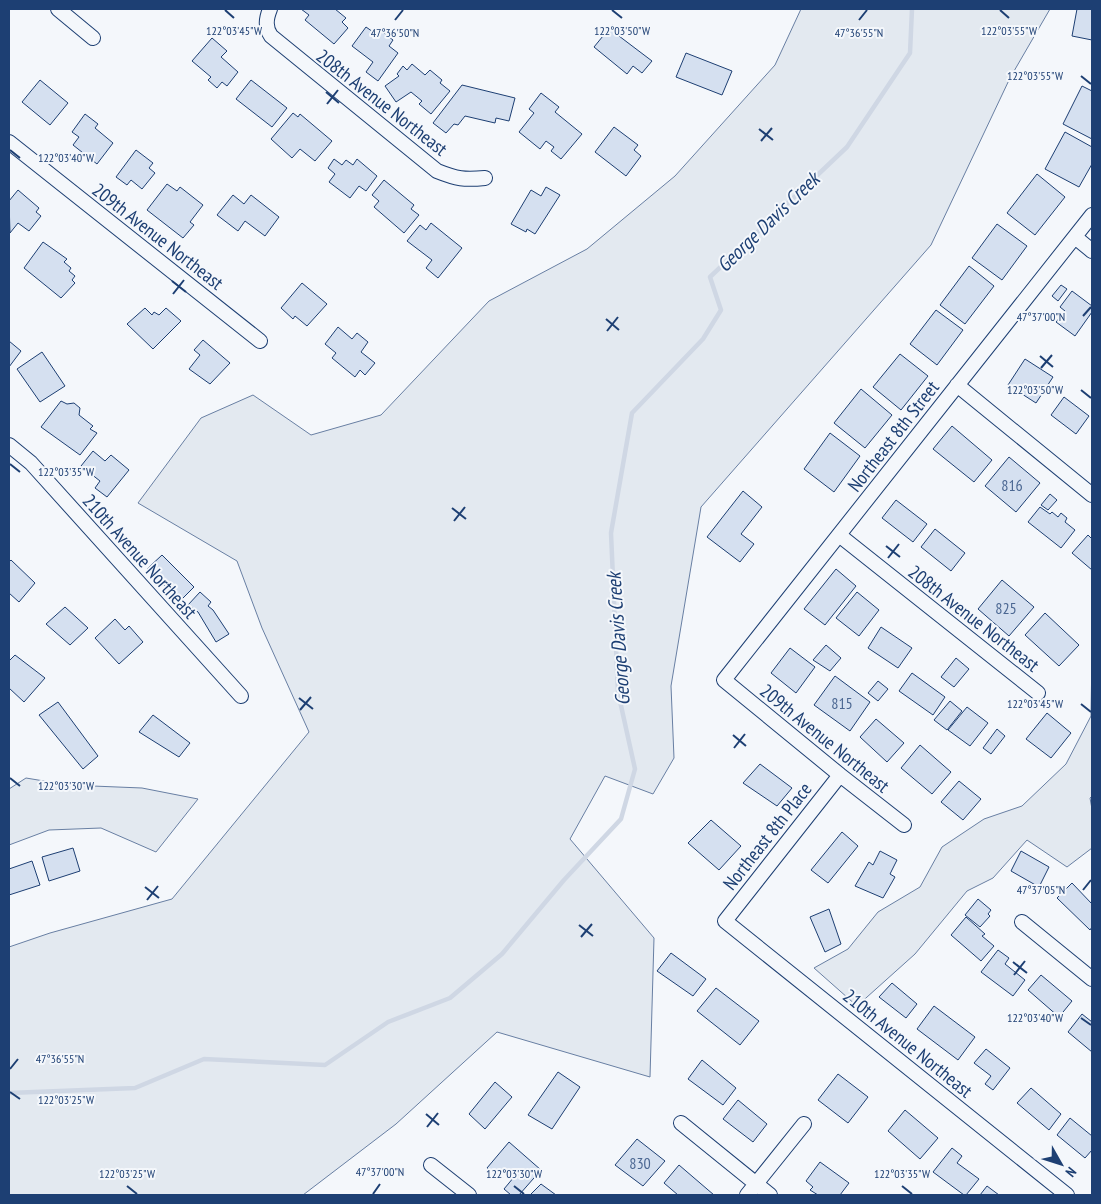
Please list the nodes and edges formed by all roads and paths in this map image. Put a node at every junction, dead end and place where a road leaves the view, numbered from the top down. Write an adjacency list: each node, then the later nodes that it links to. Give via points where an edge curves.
1 (58, 9): 3 (street)
2 (270, 9): 5 (street, 208th Avenue Northeast, via 266,18 267,30 281,46 437,171 465,180)
3 (92, 38)
4 (9, 142): 9 (street, 209th Avenue Northeast)
5 (485, 178)
6 (1092, 215): 7 (street, Northeast 8th Street)
7 (1075, 237): 8 (street); 10 (street, Northeast 8th Street)
8 (1092, 251)
9 (260, 341)
10 (956, 385): 12 (street); 13 (street, Northeast 8th Street)
11 (9, 445): 16 (street, 210th Avenue Northeast, via 31,463)
12 (1092, 494)
13 (839, 535): 14 (street, Northeast 8th Street); 15 (street, 208th Avenue Northeast)
14 (724, 680): 17 (street, 209th Avenue Northeast)
15 (1038, 693)
16 (241, 696)
17 (840, 775): 18 (street, 209th Avenue Northeast); 19 (street, Northeast 8th Place)
18 (904, 825)
19 (725, 921): 28 (street, 210th Avenue Northeast)
20 (1022, 922): 21 (street)
21 (1092, 979)
22 (681, 1123): 25 (street)
23 (804, 1124): 25 (street)
24 (431, 1165): 26 (street)
25 (752, 1190): 27 (street)
26 (469, 1195)
27 (770, 1195)
28 (1068, 1195)

